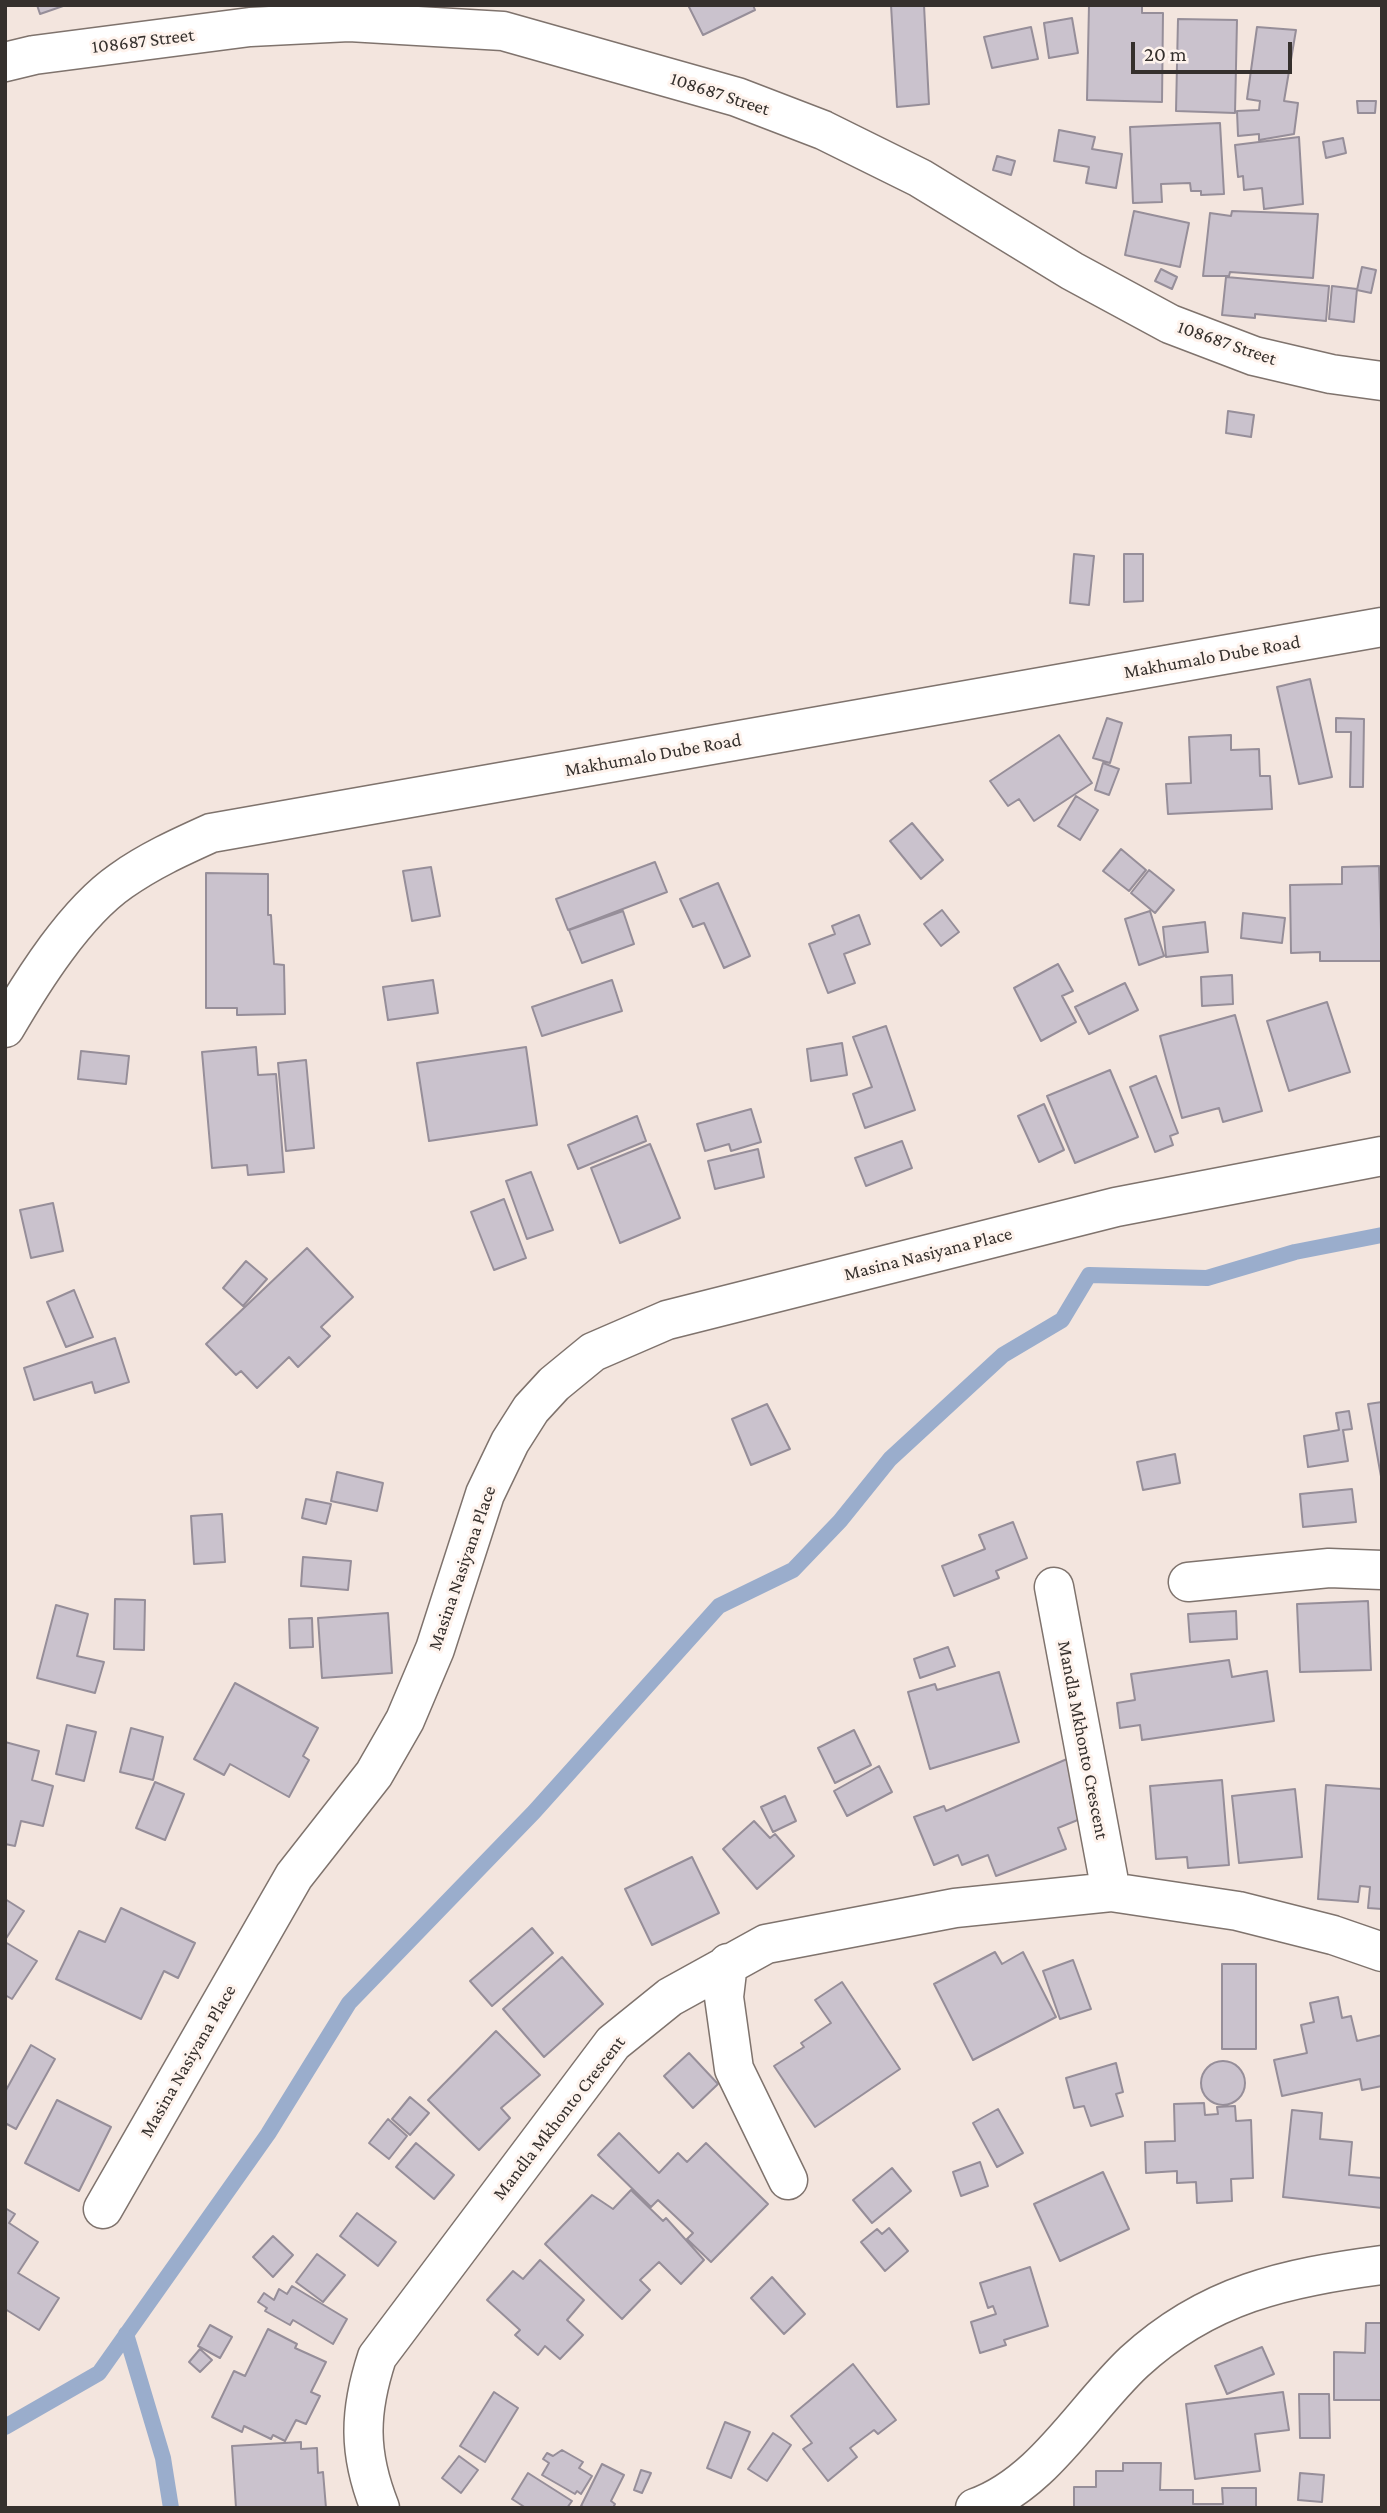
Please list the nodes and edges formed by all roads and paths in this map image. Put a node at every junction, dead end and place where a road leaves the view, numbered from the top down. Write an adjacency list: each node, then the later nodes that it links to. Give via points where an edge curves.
1 (5, 62): 2 (street, 108687 Street, via 250,27 349,22 503,31 737,97 810,126 919,178 1170,324 1254,356)
2 (1382, 381)
3 (1382, 627): 4 (street, Makhumalo Dube Road, via 211,833 119,882 79,922)
4 (5, 1028)
5 (1382, 1156): 13 (street, Masina Nasiyana Place, via 1116,1207 667,1320 593,1352 554,1384 510,1442 485,1494 435,1648 405,1720 374,1774 294,1876)
6 (1382, 1570): 7 (street, via 1329,1568)
7 (1188, 1582)
8 (1055, 1587): 9 (street, Mandla Mkhonto Crescent)
9 (1111, 1892): 10 (street, Mandla Mkhonto Crescent, via 1238,1911); 11 (street, Mandla Mkhonto Crescent, via 928,1913 766,1944)
10 (1382, 1952)
11 (728, 1963): 12 (street, via 724,1997 734,2069); 15 (street, Mandla Mkhonto Crescent, via 670,1997 613,2043 377,2357 362,2425 367,2476)
12 (788, 2180)
13 (103, 2209)
14 (1382, 2265): 16 (street, via 1259,2287 1189,2318 1135,2362 1027,2477 996,2500)
15 (380, 2508)
16 (975, 2508)

